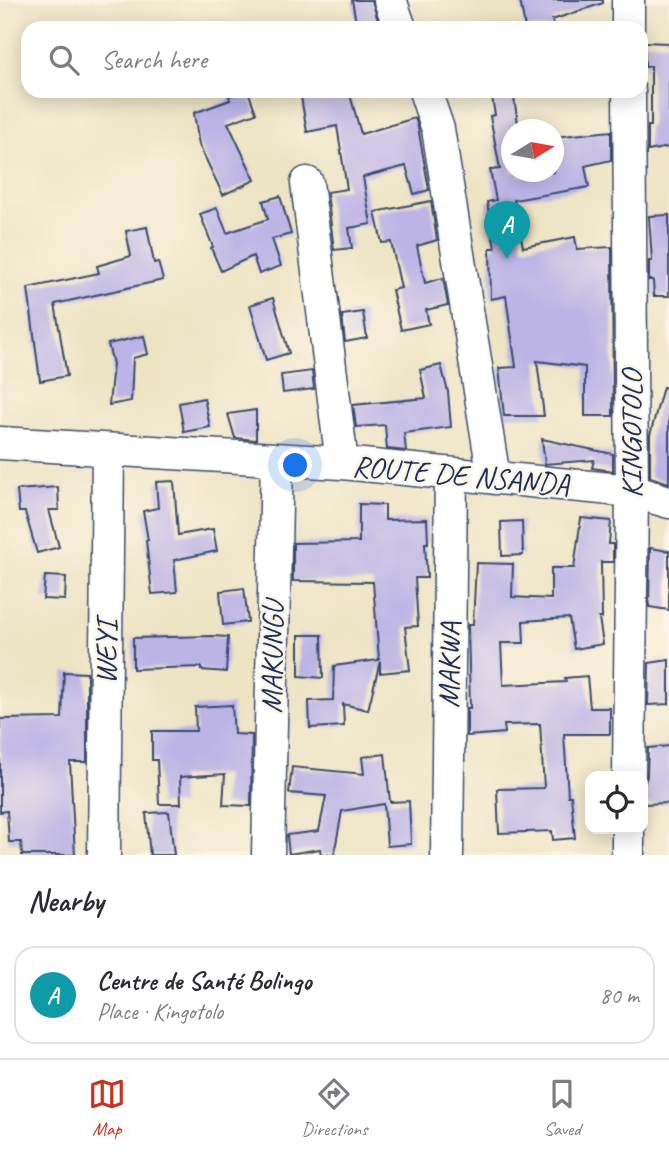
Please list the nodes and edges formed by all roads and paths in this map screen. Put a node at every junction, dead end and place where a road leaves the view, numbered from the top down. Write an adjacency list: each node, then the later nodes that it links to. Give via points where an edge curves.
1 (390, 0): 3 (street)
2 (628, 0): 4 (street)
3 (398, 21)
4 (628, 21)
5 (427, 98): 13 (street, via 438,129)
6 (629, 98): 14 (street, KINGOTOLO)
7 (307, 183): 11 (street)
8 (0, 443): 9 (street, ROUTE DE NSANDA)
9 (108, 450): 10 (street, ROUTE DE NSANDA); 18 (street, WEYI)
10 (277, 460): 11 (street, ROUTE DE NSANDA); 19 (street, MAKUNGU)
11 (342, 463): 12 (street, ROUTE DE NSANDA)
12 (451, 474): 13 (street, ROUTE DE NSANDA); 20 (street, MAKWA)
13 (494, 478): 14 (street, ROUTE DE NSANDA)
14 (632, 491): 15 (street, ROUTE DE NSANDA); 16 (street, KINGOTOLO)
15 (669, 502)
16 (629, 771)
17 (628, 834): 21 (street)
18 (104, 855)
19 (268, 855)
20 (447, 855)
21 (628, 855)

